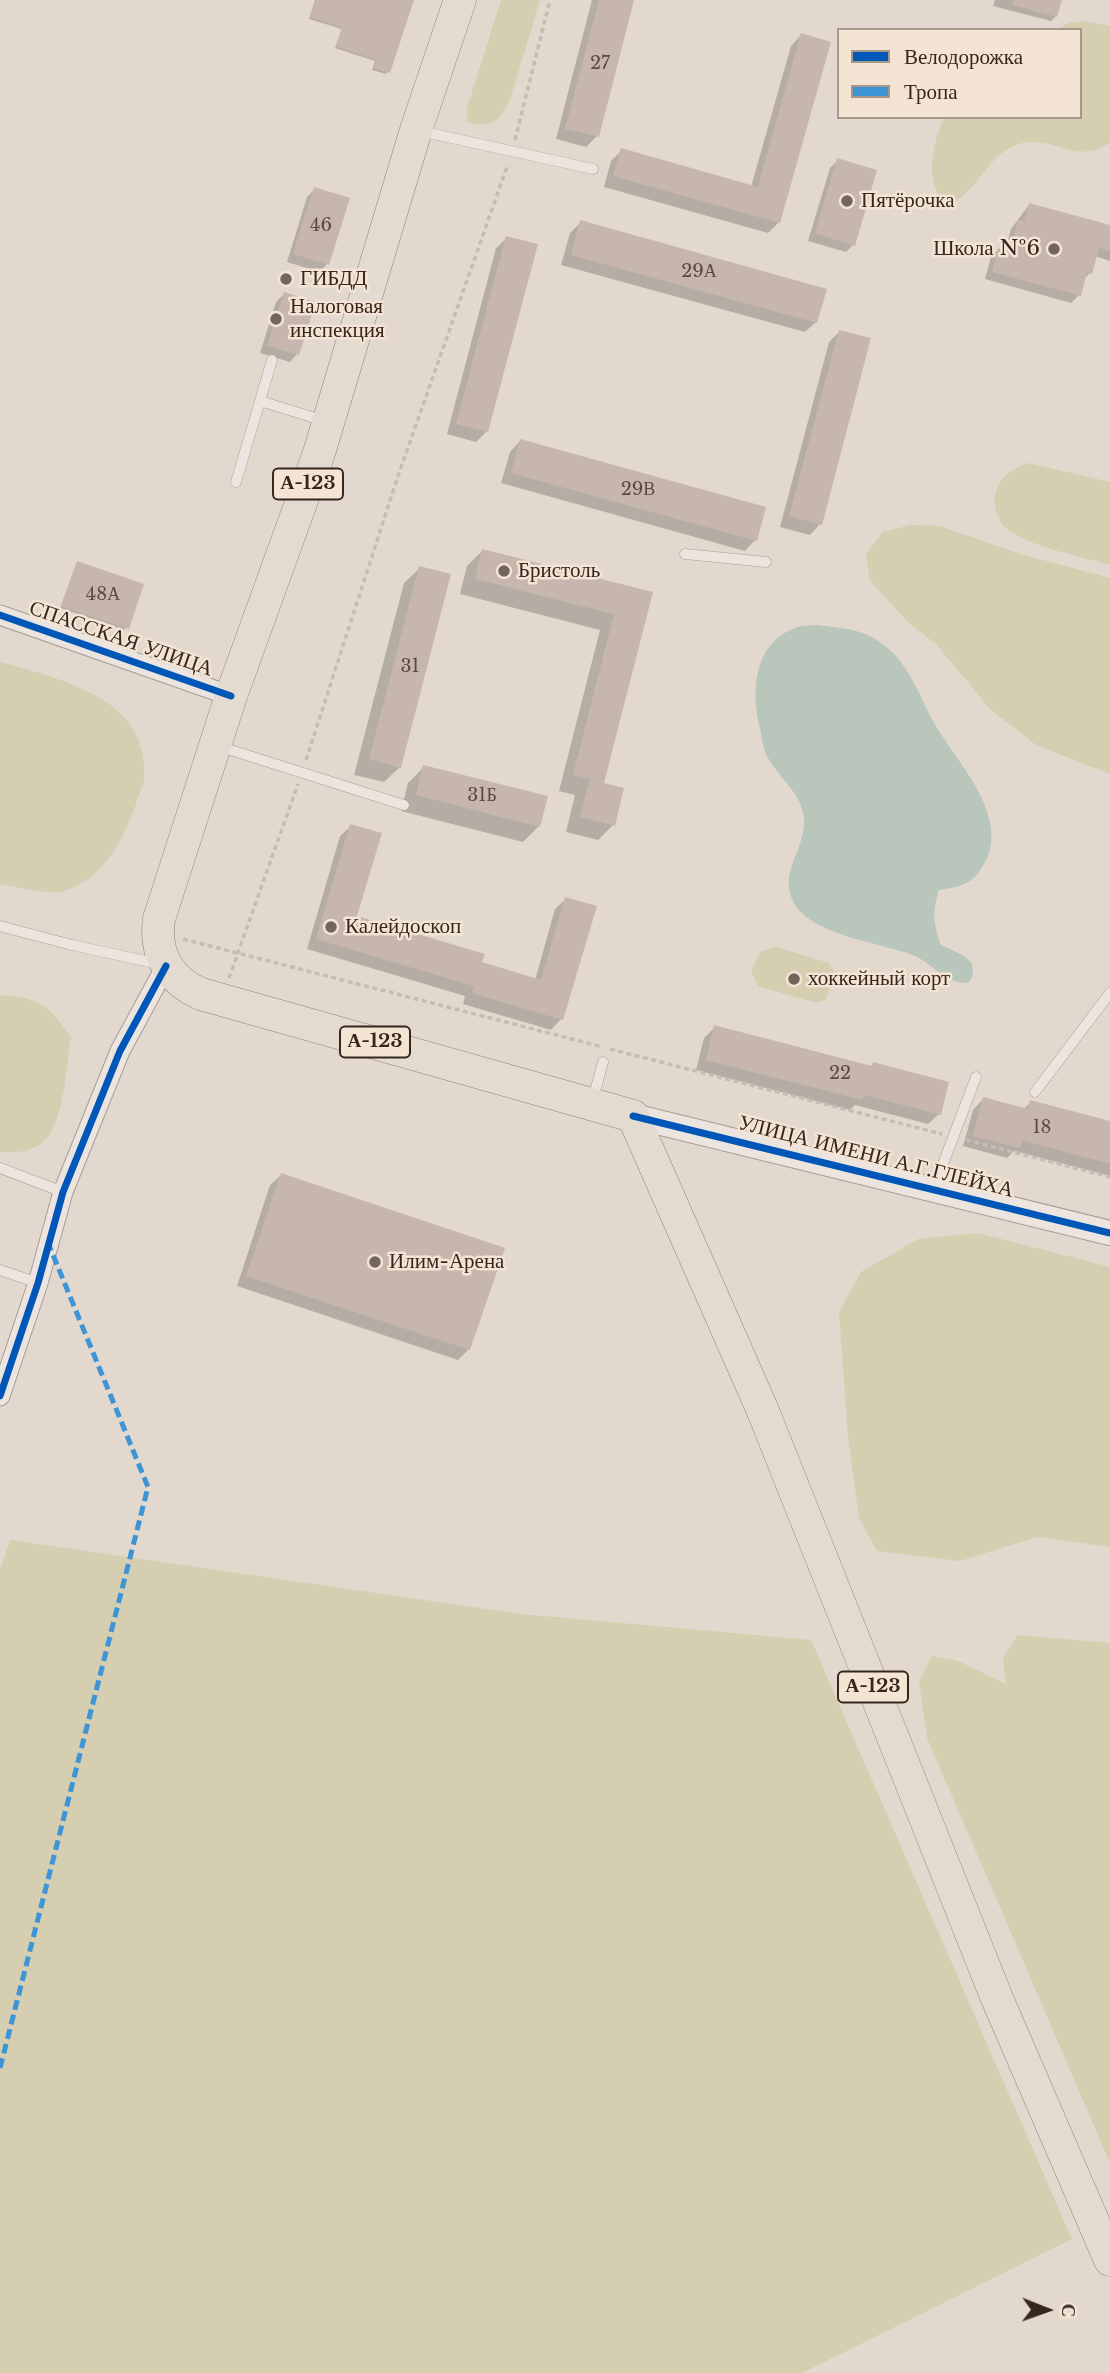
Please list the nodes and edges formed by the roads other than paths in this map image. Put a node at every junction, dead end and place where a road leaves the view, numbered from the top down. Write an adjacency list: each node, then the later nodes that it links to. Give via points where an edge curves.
1 (460, 0): 2 (main road, А-123)
2 (416, 130): 3 (lane); 6 (main road, А-123)
3 (593, 169)
4 (272, 360): 5 (lane)
5 (260, 401): 6 (lane); 7 (lane)
6 (328, 423): 11 (main road, А-123)
7 (236, 482)
8 (685, 554): 9 (lane)
9 (766, 562)
10 (0, 615): 11 (street, СПАССКАЯ УЛИЦА)
11 (231, 696): 12 (main road, А-123)
12 (216, 746): 13 (lane); 15 (main road, А-123, via 159,919 158,945)
13 (404, 805)
14 (0, 926): 15 (lane)
15 (166, 966): 20 (main road, А-123, via 190,989); 23 (street, via 120,1051)
16 (1110, 993): 19 (lane)
17 (603, 1062): 20 (lane)
18 (976, 1077): 24 (lane, via 943,1164)
19 (1035, 1092)
20 (592, 1104): 21 (main road)
21 (633, 1116): 24 (street, УЛИЦА ИМЕНИ А.Г.ГЛЕЙХА); 29 (main road, А-123, via 763,1411 996,1996)
22 (0, 1168): 23 (lane)
23 (63, 1192): 27 (street)
24 (939, 1192): 25 (street, УЛИЦА ИМЕНИ А.Г.ГЛЕЙХА)
25 (1110, 1233)
26 (0, 1270): 27 (lane)
27 (38, 1283): 28 (street)
28 (0, 1396)
29 (1110, 2260)

